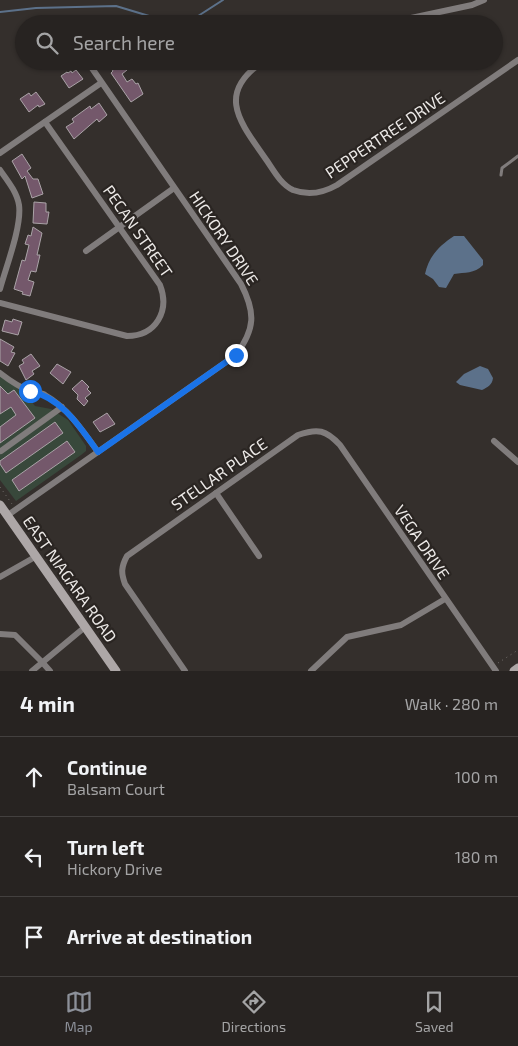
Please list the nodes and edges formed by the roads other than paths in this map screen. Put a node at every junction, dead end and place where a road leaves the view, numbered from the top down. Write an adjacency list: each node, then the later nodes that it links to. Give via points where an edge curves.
1 (484, 0): 2 (street)
2 (425, 15)
3 (518, 60): 5 (street, PEPPERTREE DRIVE, via 337,185 314,194 292,189 280,179 243,126 236,108 236,94)
4 (93, 70): 6 (street, HICKORY DRIVE)
5 (251, 70)
6 (101, 83): 7 (street); 12 (street, HICKORY DRIVE)
7 (45, 122): 8 (street); 13 (street, PECAN STREET)
8 (0, 153)
9 (518, 156): 11 (lane, via 502,168)
10 (0, 170): 15 (street, via 19,204 18,224)
11 (501, 174)
12 (174, 188): 13 (street); 22 (street, HICKORY DRIVE, via 244,290 252,310 250,331 236,355)
13 (119, 228): 14 (street); 16 (street, PECAN STREET, via 164,296 159,320 145,334 128,336)
14 (86, 251)
15 (0, 289)
16 (0, 303)
17 (0, 373): 18 (street, via 11,382 44,394)
18 (62, 407): 21 (street); 22 (street)
19 (323, 432): 24 (street, STELLAR PLACE, via 312,430 298,434); 30 (street, VEGA DRIVE, via 340,445)
20 (494, 441): 23 (street)
21 (1, 451)
22 (98, 452): 26 (street, HICKORY DRIVE)
23 (518, 462)
24 (216, 493): 27 (street); 39 (street, STELLAR PLACE, via 134,549 122,565 125,584)
25 (0, 504): 26 (street, EAST NIAGARA ROAD)
26 (8, 515): 28 (street, EAST NIAGARA ROAD)
27 (260, 556)
28 (36, 557): 29 (street); 31 (street, EAST NIAGARA ROAD)
29 (0, 578)
30 (445, 599): 35 (street, VEGA DRIVE); 40 (street, via 401,625 347,636)
31 (85, 627): 33 (street); 38 (street, EAST NIAGARA ROAD)
32 (0, 634): 33 (street, via 15,635)
33 (42, 662): 36 (street); 37 (street)
34 (518, 668): 41 (street)
35 (495, 669)
36 (32, 671)
37 (50, 671)
38 (116, 671)
39 (185, 671)
40 (311, 671)
41 (514, 671)

